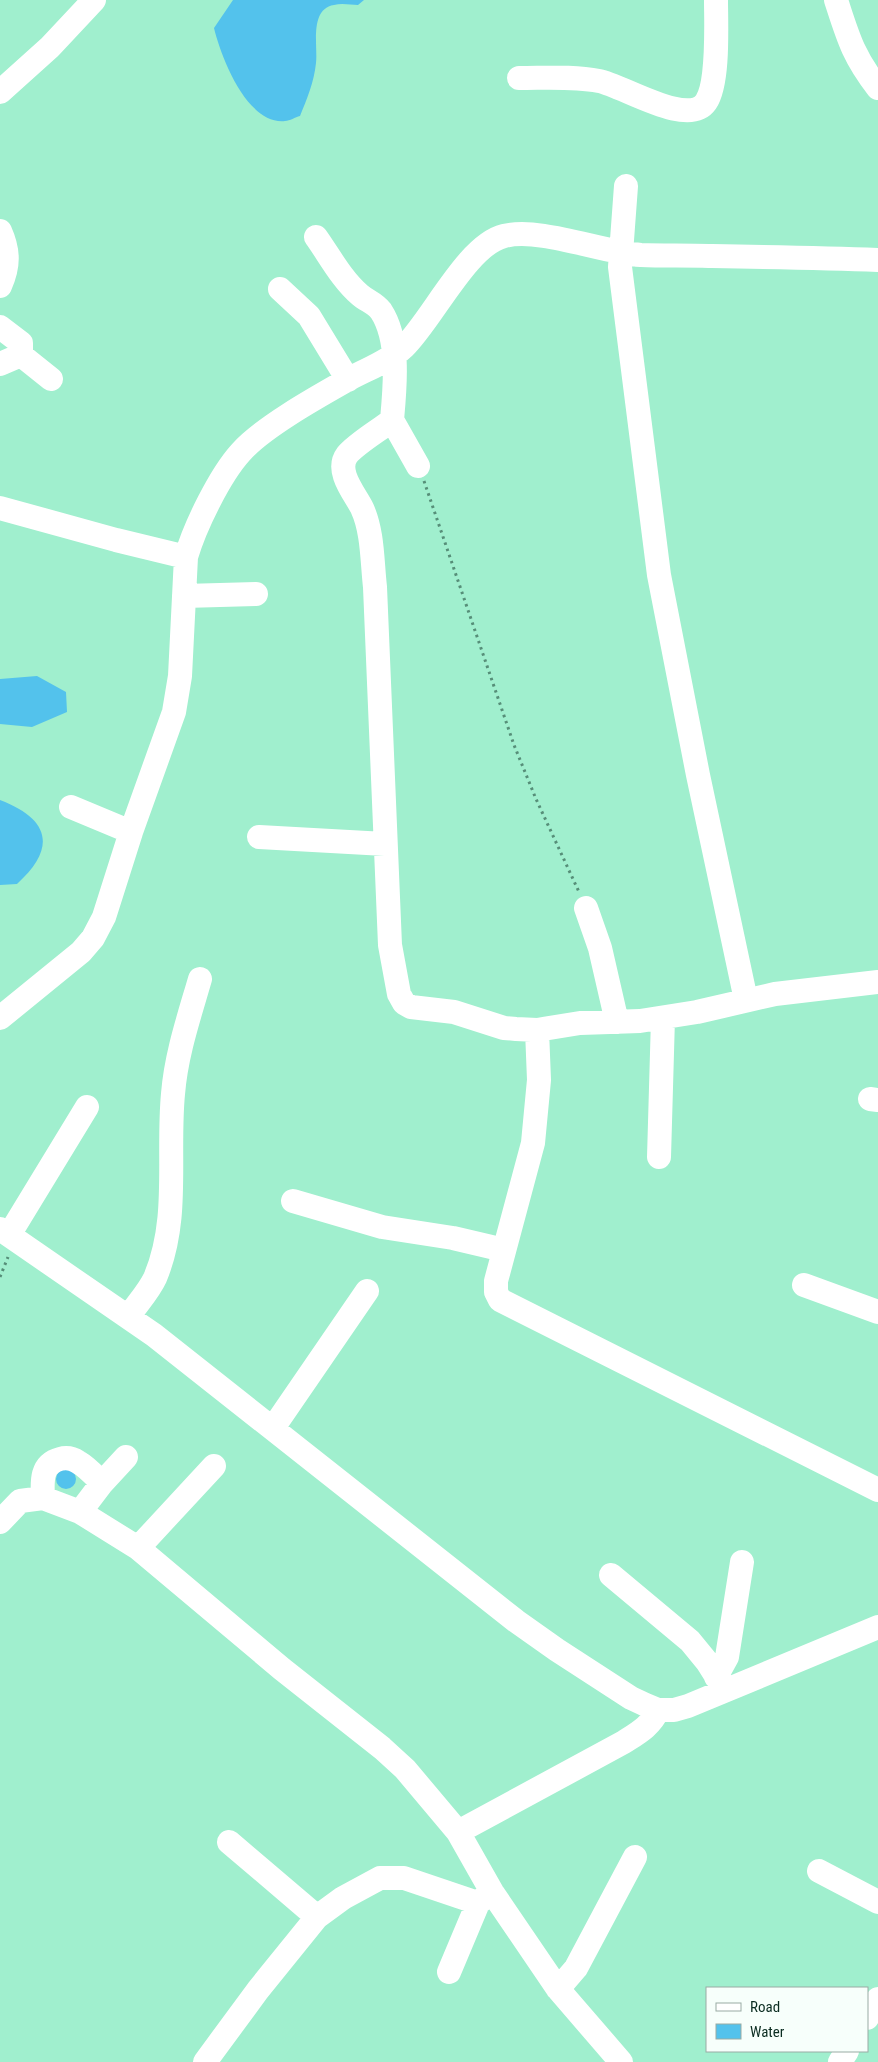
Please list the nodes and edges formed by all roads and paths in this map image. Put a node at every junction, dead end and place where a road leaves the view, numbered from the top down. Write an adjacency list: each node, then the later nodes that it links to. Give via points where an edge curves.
1 (94, 0): 6 (street, via 50,47)
2 (716, 0): 4 (street, via 714,84 706,103 697,109 684,110 658,104 601,81)
3 (836, 0): 5 (street, via 852,49)
4 (519, 78)
5 (878, 88)
6 (0, 92)
7 (626, 186): 10 (street)
8 (0, 231): 12 (street, via 8,256 7,272)
9 (316, 237): 15 (street, via 360,295 376,304 382,312)
10 (620, 252): 11 (street); 15 (street, via 532,234 502,236 477,253 464,267 422,328); 32 (street, via 660,575 698,776)
11 (878, 260)
12 (0, 286)
13 (280, 289): 18 (street, via 309,316)
14 (0, 327): 16 (street, via 21,343)
15 (394, 356): 18 (street); 19 (street, via 397,373)
16 (10, 360): 17 (street)
17 (51, 379)
18 (348, 380): 22 (street, via 261,434 238,454 206,508)
19 (392, 420): 20 (street); 28 (street, via 346,456 344,467 346,479 369,530)
20 (418, 466): 29 (path, via 514,745)
21 (0, 508): 22 (street)
22 (186, 556): 24 (street)
23 (256, 594): 24 (street)
24 (184, 596): 26 (street, via 177,703)
25 (71, 807): 26 (street)
26 (131, 832): 33 (street, via 104,917 93,938 82,952)
27 (259, 837): 28 (street)
28 (385, 844): 36 (street, via 391,952 399,994 404,1003 411,1007 454,1012 504,1028)
29 (586, 908): 35 (street, via 600,948)
30 (200, 980): 45 (street, via 178,1058 172,1096 172,1200 164,1249 154,1279)
31 (878, 982): 32 (street)
32 (746, 1000): 34 (street)
33 (0, 1018)
34 (663, 1018): 35 (street); 38 (street)
35 (617, 1022): 36 (street, via 580,1022)
36 (537, 1030): 41 (street, via 539,1080 533,1143)
37 (87, 1107): 40 (street)
38 (659, 1157)
39 (293, 1201): 41 (street, via 382,1227)
40 (5, 1232): 45 (street)
41 (504, 1250): 50 (street, via 496,1280 500,1300)
42 (804, 1286): 44 (street)
43 (367, 1291): 46 (street)
44 (878, 1312)
45 (129, 1316): 46 (street)
46 (273, 1428): 59 (street, via 516,1621 617,1689)
47 (126, 1457): 49 (street)
48 (214, 1466): 54 (street)
49 (102, 1483): 51 (street, via 80,1462 67,1457 52,1461 45,1468); 52 (street)
50 (878, 1490)
51 (43, 1498): 52 (street); 53 (street, via 20,1501)
52 (80, 1512): 54 (street)
53 (0, 1522)
54 (138, 1548): 60 (street, via 382,1748 411,1776)
55 (742, 1562): 58 (street)
56 (611, 1575): 58 (street, via 690,1642)
57 (878, 1627): 58 (street)
58 (721, 1684): 59 (street, via 688,1706)
59 (658, 1710): 60 (street, via 646,1727 624,1742)
60 (458, 1832): 64 (street)
61 (230, 1842): 66 (street)
62 (635, 1857): 68 (street, via 576,1968)
63 (819, 1871): 65 (street)
64 (485, 1898): 66 (street, via 404,1878 380,1878); 67 (street); 68 (street)
65 (878, 1902)
66 (317, 1917): 71 (street)
67 (449, 1972)
68 (558, 1989): 72 (street)
69 (878, 2000): 70 (street)
70 (868, 2016)
71 (205, 2062)
72 (621, 2062)

